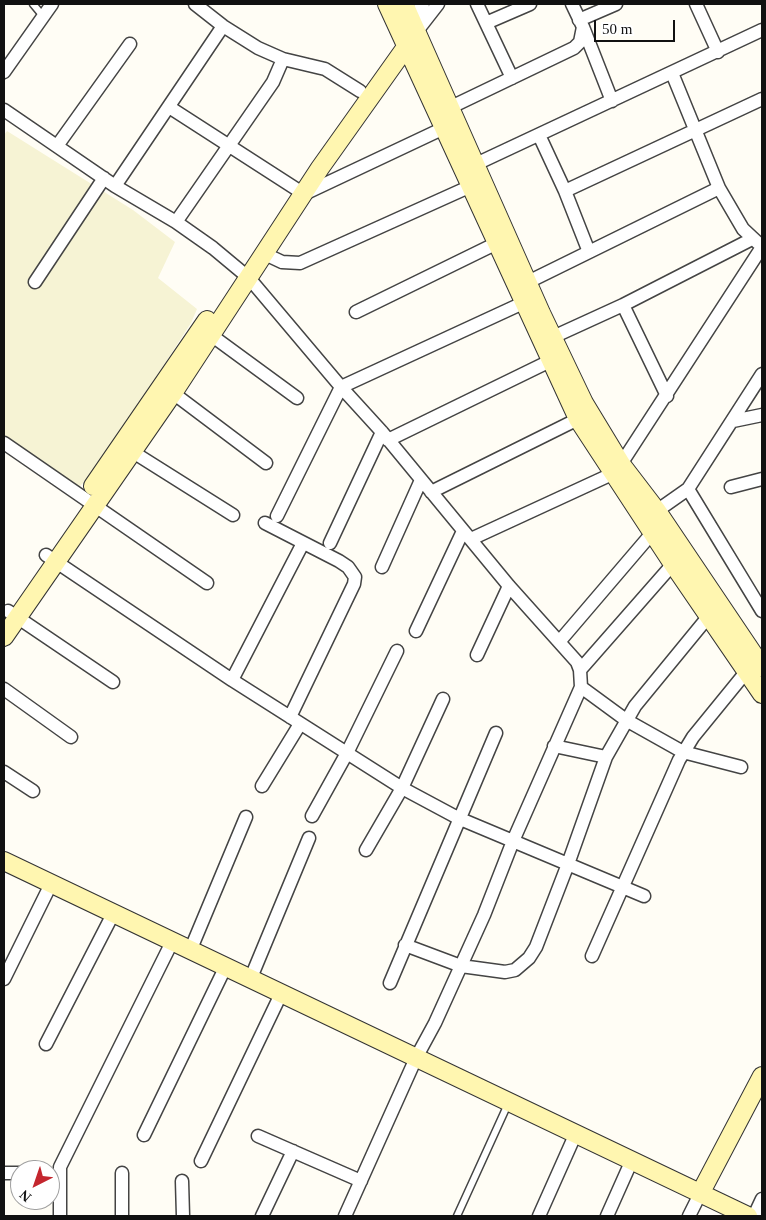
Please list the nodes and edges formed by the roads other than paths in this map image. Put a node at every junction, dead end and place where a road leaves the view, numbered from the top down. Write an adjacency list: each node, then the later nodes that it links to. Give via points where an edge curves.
1 (33, 4): 12 (lane)
2 (52, 4): 12 (street)
3 (195, 4): 15 (street)
4 (387, 4): 16 (street)
5 (423, 4): 16 (street)
6 (438, 4): 16 (street)
7 (477, 4): 13 (street)
8 (530, 4): 13 (street)
9 (572, 4): 14 (street)
10 (616, 4): 14 (street)
11 (696, 4): 19 (street)
12 (43, 16): 21 (street)
13 (486, 22): 23 (street)
14 (581, 23): 23 (street, via 580,42 574,48); 25 (street)
15 (223, 26): 20 (street, via 258,48); 27 (street)
16 (408, 27): 24 (street); 28 (street); 30 (street); 40 (street)
17 (762, 30): 19 (street)
18 (130, 44): 34 (street)
19 (718, 52): 22 (street)
20 (284, 59): 24 (street, via 325,69); 33 (street)
21 (4, 72)
22 (672, 74): 25 (street); 31 (street)
23 (512, 78): 28 (street)
24 (360, 92): 40 (street)
25 (612, 101): 32 (street)
26 (761, 102): 31 (street)
27 (169, 107): 33 (street); 37 (street)
28 (450, 108): 35 (street)
29 (4, 110): 34 (street)
30 (444, 128): 38 (street); 40 (street)
31 (696, 132): 39 (street); 41 (street)
32 (539, 135): 35 (street); 41 (street)
33 (229, 145): 40 (street); 42 (street)
34 (57, 146): 36 (street)
35 (476, 164): 49 (street)
36 (104, 178): 37 (street); 48 (street)
37 (115, 186): 42 (street)
38 (471, 186): 43 (street); 46 (street, via 300,263 282,262)
39 (719, 188): 44 (street, via 744,229); 45 (street)
40 (299, 191): 46 (street); 47 (street)
41 (565, 191): 45 (street)
42 (176, 222): 47 (street)
43 (497, 243): 50 (street); 52 (street)
44 (759, 244): 51 (street); 59 (street)
45 (589, 252): 49 (street)
46 (265, 254): 47 (street)
47 (245, 275): 53 (street); 57 (street); 66 (street)
48 (35, 282)
49 (528, 282): 54 (street)
50 (523, 303): 55 (street); 57 (street)
51 (623, 305): 54 (street); 59 (street)
52 (356, 312)
53 (212, 335): 58 (street); 60 (street)
54 (553, 337): 68 (street)
55 (550, 361): 62 (street); 64 (street)
56 (762, 374): 63 (street)
57 (341, 388): 64 (street); 76 (street)
58 (173, 393): 66 (street); 67 (street)
59 (667, 396): 68 (street)
60 (297, 398)
61 (762, 415): 63 (street)
62 (578, 419): 68 (street); 73 (street)
63 (733, 421): 72 (street)
64 (385, 436): 70 (street); 81 (street)
65 (4, 443): 74 (street)
66 (127, 449): 74 (street); 75 (street)
67 (266, 462)
68 (616, 469): 77 (street); 79 (street)
69 (762, 479): 71 (street)
70 (421, 480): 73 (street); 84 (street)
71 (732, 487)
72 (688, 489): 77 (street); 87 (street)
73 (431, 492): 79 (street)
74 (90, 502): 82 (street); 85 (street)
75 (233, 515)
76 (277, 516)
77 (651, 521): 83 (street); 92 (street); 96 (street)
78 (265, 523): 80 (street)
79 (467, 535): 86 (street); 90 (street)
80 (303, 543): 97 (street); 103 (street, via 348,567 355,578)
81 (330, 543)
82 (51, 558): 88 (street); 97 (street)
83 (673, 564): 89 (street); 95 (street)
84 (382, 567)
85 (207, 584)
86 (510, 586): 92 (street); 94 (street)
87 (762, 611)
88 (10, 615): 91 (street); 98 (street)
89 (708, 617): 96 (street); 104 (street)
90 (416, 631)
91 (4, 637)
92 (559, 642): 95 (street)
93 (397, 651): 109 (street)
94 (477, 655)
95 (580, 670): 99 (street)
96 (754, 670): 101 (street); 108 (street, via 693,737)
97 (232, 680): 103 (street)
98 (112, 682)
99 (580, 687): 104 (street); 107 (street)
100 (4, 689): 106 (street)
101 (762, 694)
102 (443, 699): 114 (street)
103 (295, 720): 109 (street); 113 (street)
104 (626, 720): 108 (street); 110 (street)
105 (496, 733): 118 (street)
106 (71, 737)
107 (554, 746): 110 (street); 120 (street)
108 (684, 752): 111 (street); 125 (street)
109 (347, 753): 114 (street); 116 (street)
110 (606, 757): 123 (street)
111 (741, 767)
112 (4, 772): 115 (street)
113 (262, 786)
114 (402, 788): 118 (street); 121 (street)
115 (33, 792)
116 (312, 816)
117 (246, 817): 130 (street)
118 (458, 818): 120 (street); 129 (street)
119 (309, 838): 135 (street)
120 (513, 841): 123 (street); 132 (street)
121 (366, 850)
122 (4, 861): 124 (street)
123 (568, 864): 125 (street); 132 (street, via 529,958 515,970 505,972)
124 (51, 884): 127 (street); 134 (street)
125 (622, 887): 126 (street); 131 (street)
126 (644, 896)
127 (113, 914): 128 (street); 138 (street)
128 (172, 942): 130 (street); 148 (street)
129 (406, 945): 132 (street); 136 (street)
130 (190, 951): 133 (street)
131 (592, 956)
132 (461, 966): 139 (street)
133 (226, 968): 135 (street); 143 (street)
134 (4, 979)
135 (250, 980): 137 (street)
136 (390, 983)
137 (280, 994): 139 (street); 147 (street)
138 (46, 1044)
139 (416, 1058): 141 (street); 151 (street)
140 (762, 1076): 152 (street)
141 (509, 1102): 142 (street); 158 (lane)
142 (576, 1133): 146 (street); 159 (street)
143 (144, 1135)
144 (258, 1136): 145 (street)
145 (293, 1151): 151 (street); 156 (street)
146 (632, 1160): 152 (street); 160 (street)
147 (201, 1161)
148 (60, 1166)
149 (122, 1173): 154 (street)
150 (182, 1181): 155 (street)
151 (361, 1181): 157 (street)
152 (700, 1192): 161 (street); 162 (street)
153 (762, 1199): 163 (street)
154 (122, 1216)
155 (183, 1216)
156 (262, 1216)
157 (345, 1216)
158 (456, 1216)
159 (539, 1216)
160 (607, 1216)
161 (689, 1216)
162 (748, 1216)
163 (754, 1216)

